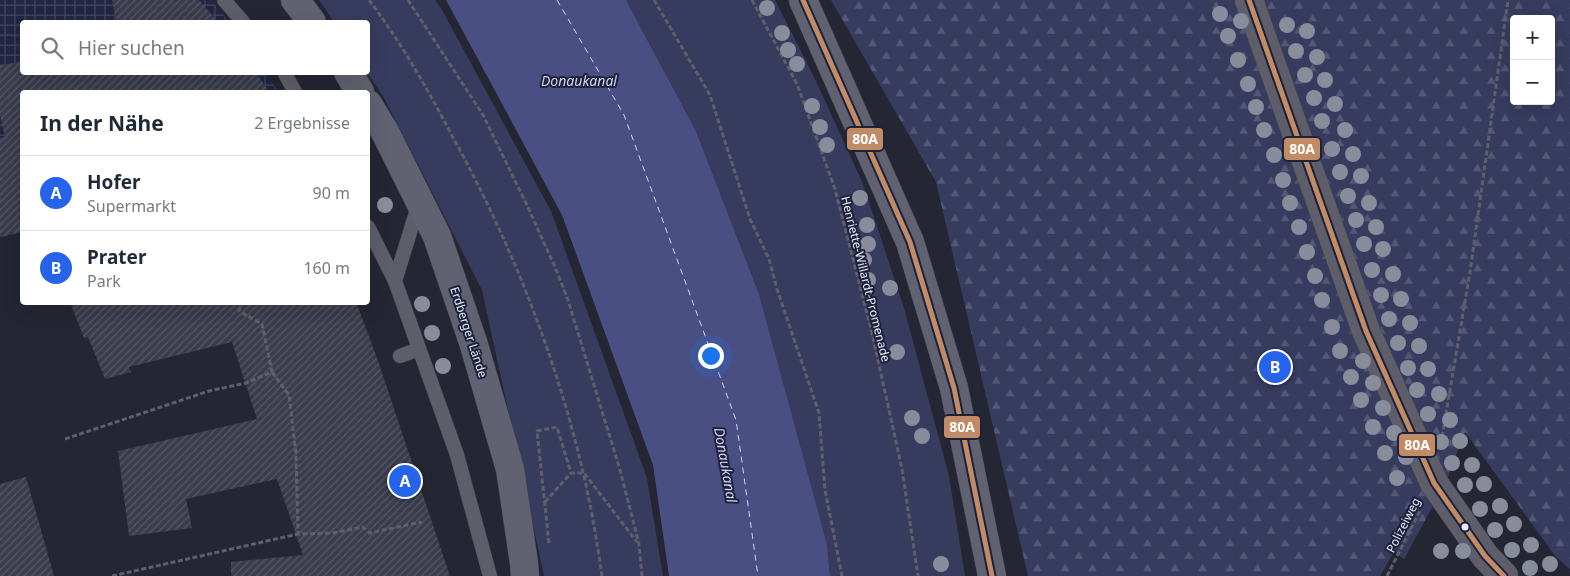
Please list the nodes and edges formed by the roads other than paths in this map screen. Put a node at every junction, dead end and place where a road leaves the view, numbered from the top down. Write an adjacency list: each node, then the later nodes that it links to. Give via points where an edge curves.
1 (224, 0): 5 (lane)
2 (295, 0): 6 (main road)
3 (803, 0): 19 (main road, via 910,242 954,388)
4 (1249, 0): 20 (street, via 1366,331 1434,483 1485,556)
5 (241, 20)
6 (310, 20)
7 (286, 75): 9 (lane)
8 (350, 75): 10 (main road)
9 (294, 90)
10 (359, 90)
11 (370, 107): 12 (main road, Erdberger Lände)
12 (420, 202): 14 (lane); 18 (main road, Erdberger Lände, via 437,236 474,345 510,469)
13 (370, 231): 14 (lane)
14 (395, 281): 15 (lane)
15 (419, 349): 16 (lane); 17 (lane, via 457,455)
16 (400, 356)
17 (490, 576)
18 (524, 576)
19 (992, 576)
20 (1504, 576)

